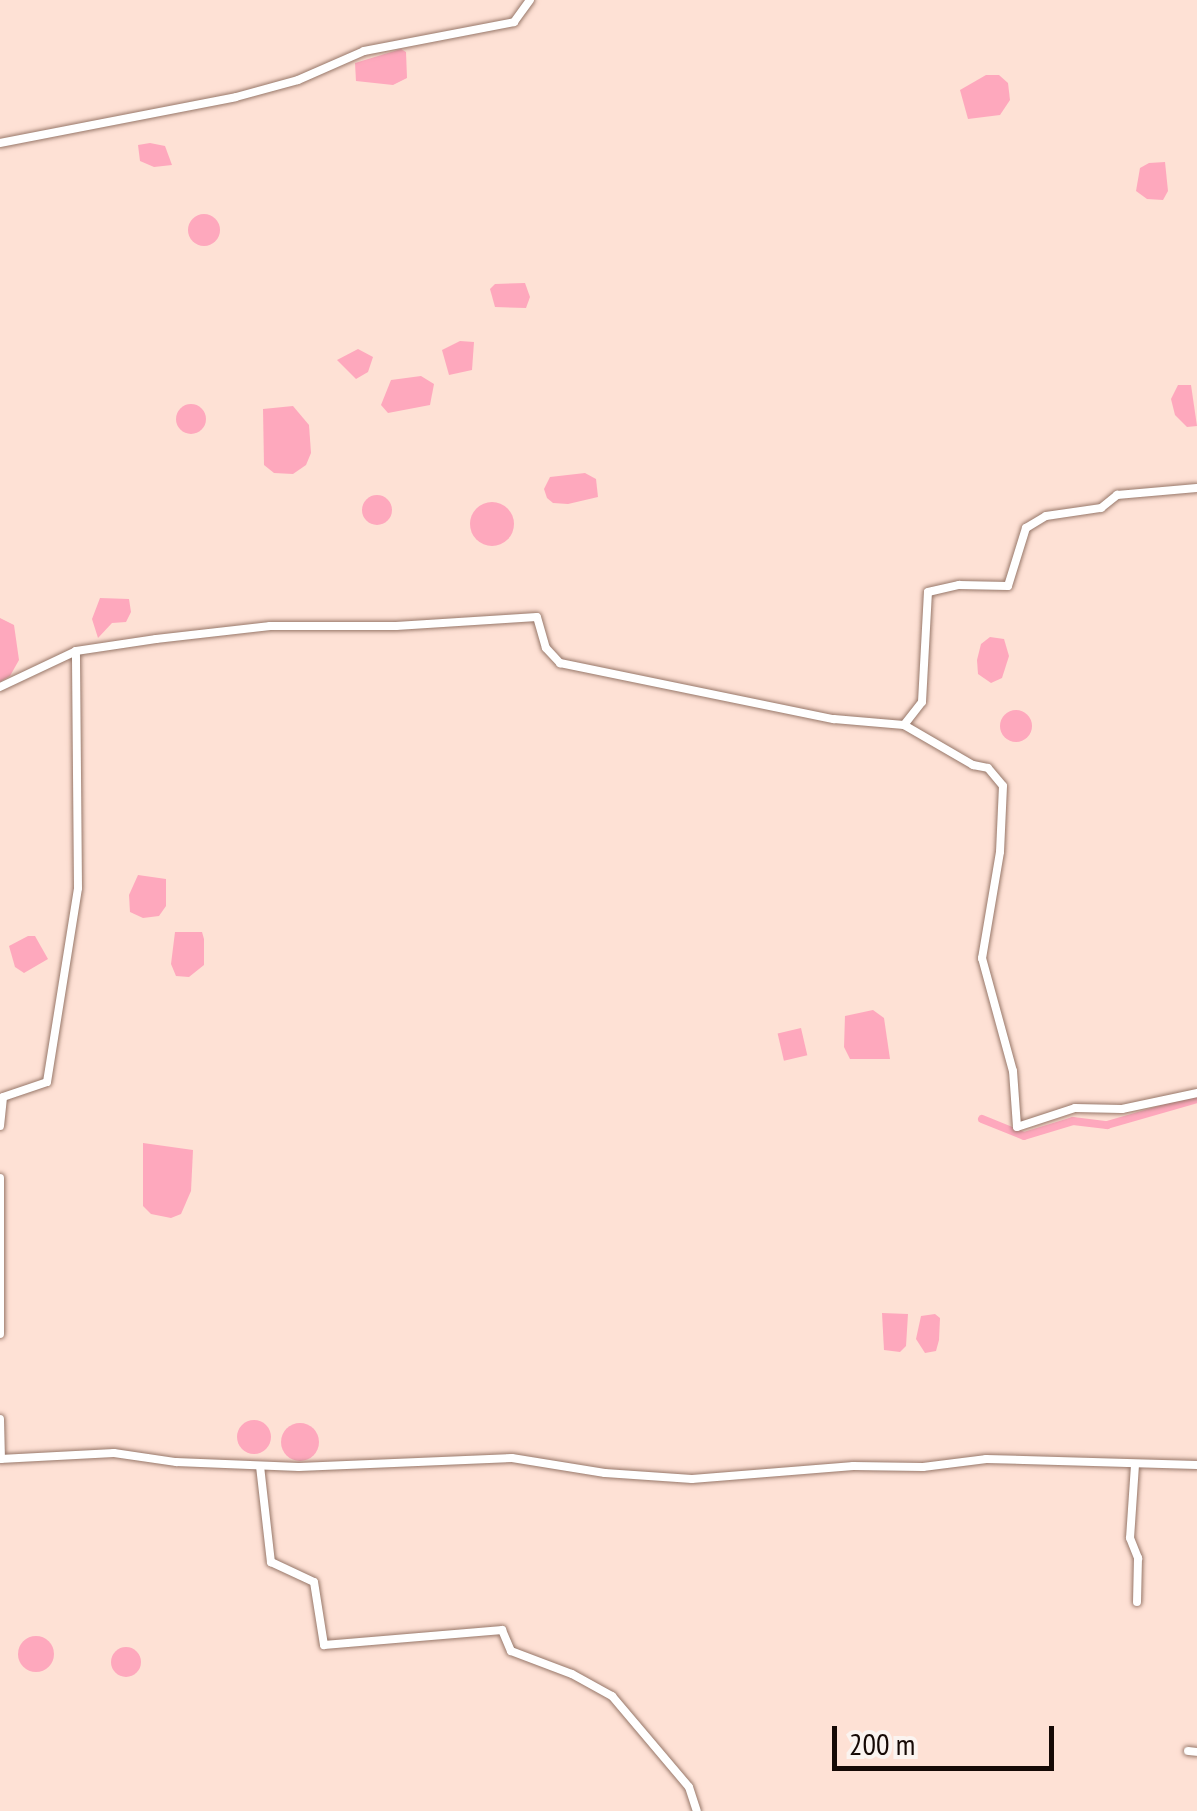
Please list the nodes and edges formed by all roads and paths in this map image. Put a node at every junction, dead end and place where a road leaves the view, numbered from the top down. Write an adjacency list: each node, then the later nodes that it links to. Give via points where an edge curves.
1 (530, 0): 2 (street, via 514,22 364,52 236,97)
2 (0, 142)
3 (1197, 488): 6 (street, via 1116,494 1101,508 1046,516 1026,528 1008,586 928,592 922,702)
4 (76, 651): 5 (street); 6 (street, via 270,626 537,617 546,648 560,663 799,712); 8 (street, via 78,888 72,927 47,1082 3,1097)
5 (0, 687)
6 (904, 725): 7 (street, via 988,768 1002,786 1000,852 982,958 1013,1072 1017,1127 1075,1108 1122,1109)
7 (1197, 1093)
8 (0, 1126)
9 (0, 1178): 10 (street)
10 (0, 1334)
11 (0, 1420): 12 (street)
12 (1, 1459): 15 (street, via 114,1453)
13 (1135, 1465): 14 (street); 15 (street, via 986,1458 692,1479 512,1458); 16 (street, via 1130,1538 1138,1558)
14 (1197, 1465)
15 (260, 1466): 17 (street, via 271,1562 314,1582 324,1645 502,1630 511,1651 612,1696 656,1742 689,1787)
16 (1138, 1602)
17 (697, 1811)

